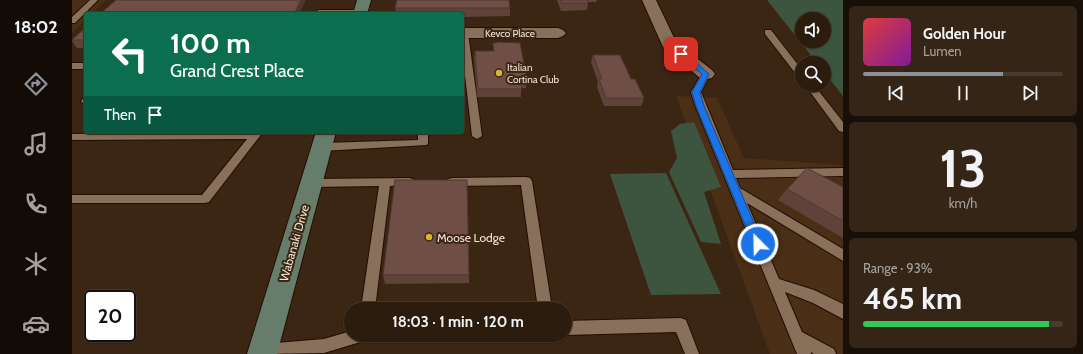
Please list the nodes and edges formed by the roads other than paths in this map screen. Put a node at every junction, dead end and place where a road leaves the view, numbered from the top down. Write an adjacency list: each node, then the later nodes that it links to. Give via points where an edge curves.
1 (94, 0): 5 (lane)
2 (649, 0): 13 (street, via 669,44)
3 (362, 9): 4 (lane)
4 (321, 12)
5 (72, 21)
6 (768, 32): 12 (lane)
7 (464, 33): 8 (street, Kevco Place)
8 (558, 33)
9 (464, 40): 18 (lane)
10 (72, 66): 11 (lane)
11 (84, 66)
12 (795, 67)
13 (706, 74): 22 (lane, via 696,92)
14 (814, 92): 15 (lane)
15 (843, 129)
16 (256, 134): 19 (lane); 28 (lane, via 205,199)
17 (423, 134): 20 (lane, via 423,142)
18 (477, 136)
19 (72, 137)
20 (324, 139): 26 (street, Wabanaki Drive)
21 (843, 172): 22 (lane)
22 (728, 174): 27 (lane)
23 (385, 182): 24 (lane); 26 (lane); 31 (lane)
24 (424, 182)
25 (440, 182): 32 (lane, via 526,181)
26 (312, 183): 37 (street, Wabanaki Drive)
27 (736, 191): 29 (lane); 30 (lane)
28 (72, 199)
29 (843, 256)
30 (774, 283): 33 (lane, via 825,301); 35 (lane)
31 (369, 302)
32 (543, 302)
33 (843, 312)
34 (572, 328): 38 (lane, via 681,325)
35 (797, 337): 39 (lane); 40 (lane)
36 (344, 340): 37 (lane, via 324,346)
37 (262, 352)
38 (692, 354)
39 (804, 354)
40 (829, 354)

